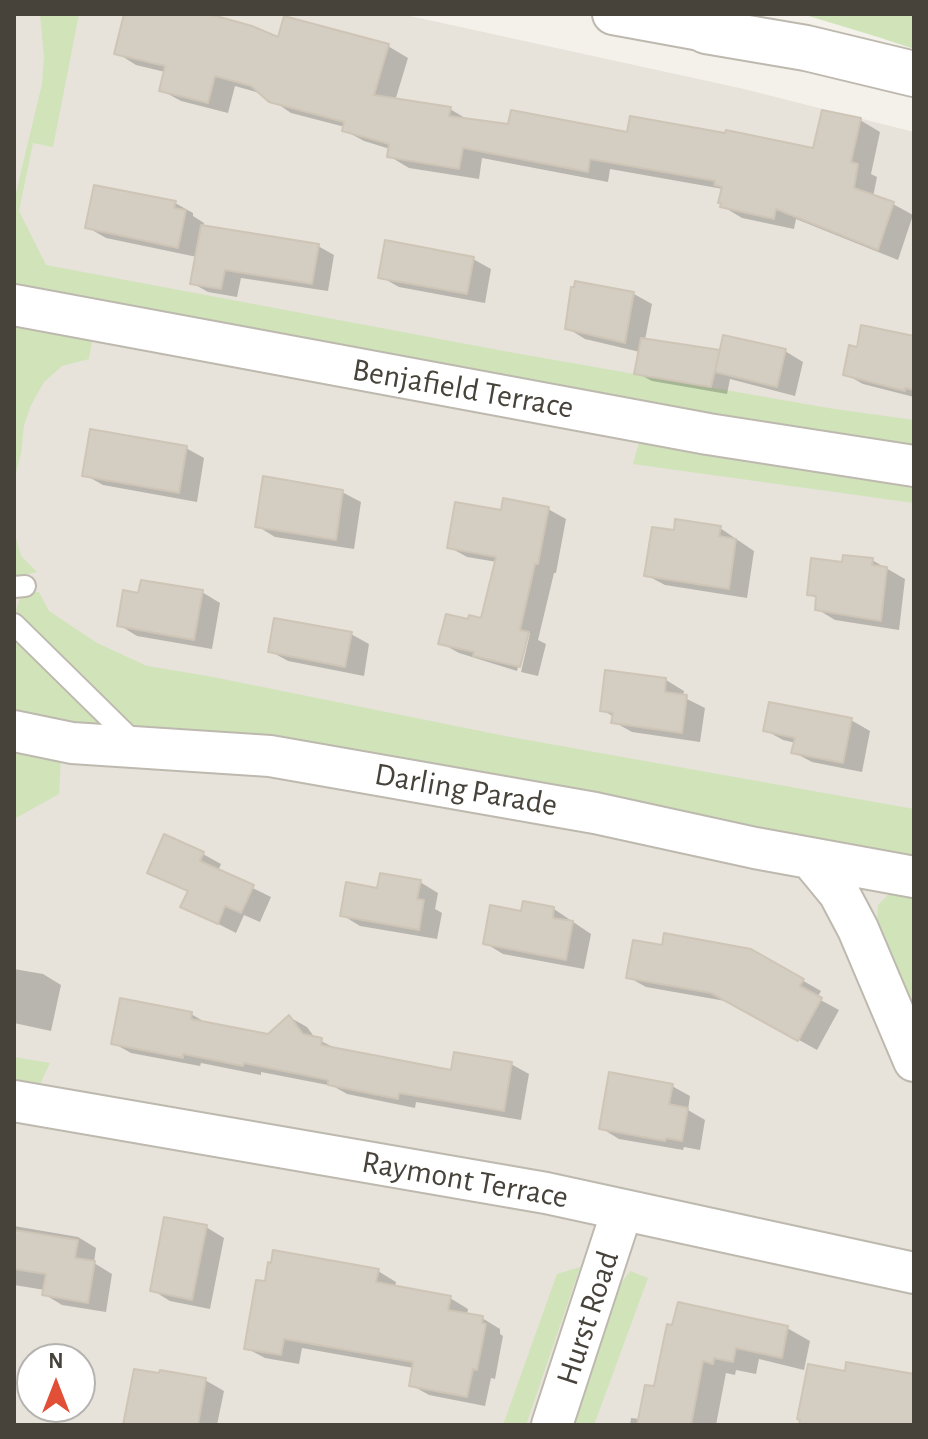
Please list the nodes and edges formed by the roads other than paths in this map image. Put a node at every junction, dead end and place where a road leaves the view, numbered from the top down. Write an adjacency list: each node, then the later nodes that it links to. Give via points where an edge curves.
1 (613, 14): 2 (street)
2 (694, 22): 3 (street)
3 (914, 74)
4 (14, 305): 5 (street, Benjafield Terrace, via 708,434)
5 (914, 466)
6 (14, 624): 8 (lane)
7 (14, 731): 8 (street, Darling Parade, via 72,743)
8 (139, 747): 9 (street, Darling Parade, via 270,756 595,813)
9 (811, 859): 10 (street, Darling Parade); 11 (street, via 839,893 858,929)
10 (914, 877)
11 (914, 1061)
12 (14, 1101): 13 (street, Raymont Terrace, via 546,1193)
13 (622, 1211): 14 (street, Raymont Terrace); 15 (street, Hurst Road)
14 (914, 1273)
15 (552, 1425)

